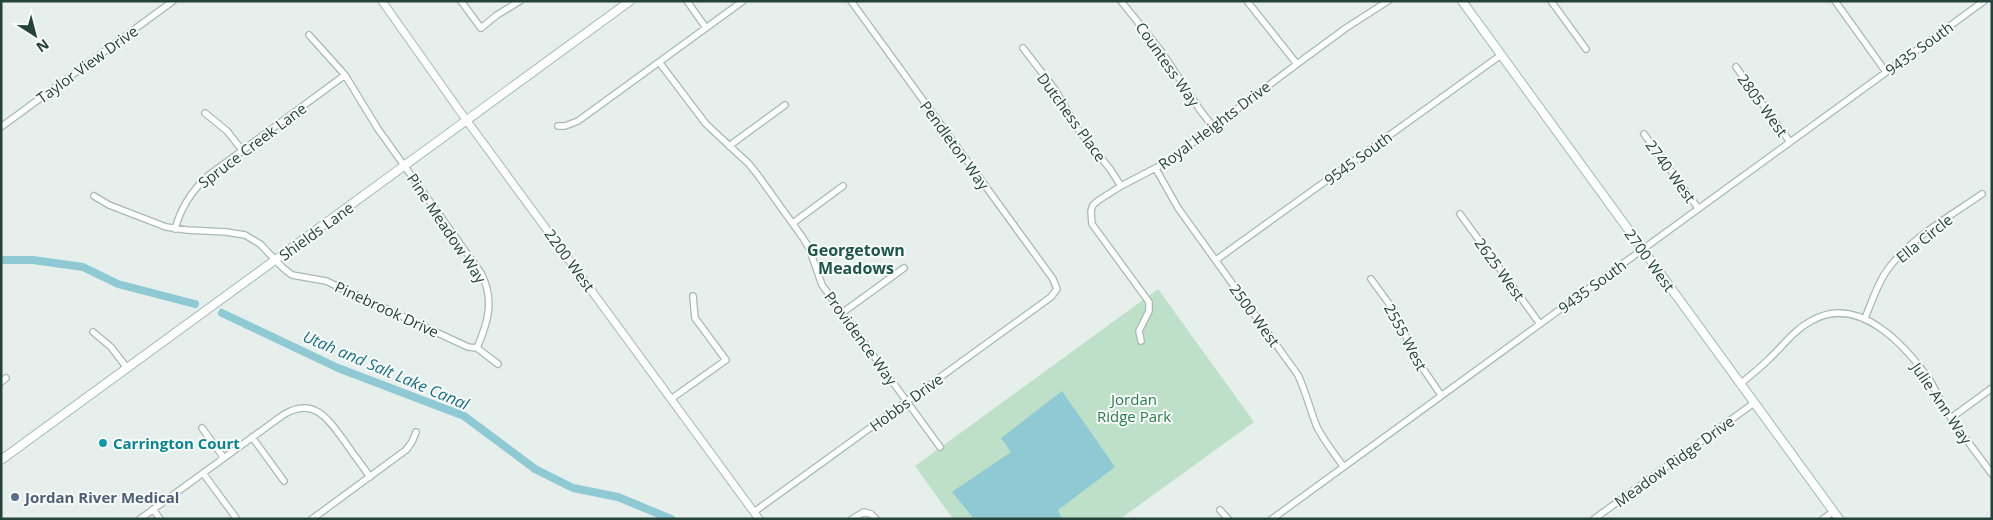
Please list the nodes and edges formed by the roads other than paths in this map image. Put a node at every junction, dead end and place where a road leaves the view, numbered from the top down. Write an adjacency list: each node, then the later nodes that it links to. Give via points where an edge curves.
1 (173, 1): 30 (street, Taylor View Drive)
2 (382, 1): 28 (street, 2200 West)
3 (461, 1): 4 (street, via 481,28)
4 (520, 1)
5 (630, 1): 28 (main road, Shields Lane)
6 (687, 1): 16 (street)
7 (743, 1): 16 (street)
8 (851, 1): 51 (street, Pendleton Way, via 1053,279)
9 (1121, 1): 31 (street, Countess Way, via 1161,51)
10 (1247, 1): 22 (street)
11 (1462, 1): 20 (main road, 2700 West)
12 (1551, 1): 19 (street)
13 (1835, 1): 24 (street)
14 (1984, 1): 24 (street, 9435 South)
15 (1383, 2): 22 (street, Royal Heights Drive)
16 (706, 28): 21 (street)
17 (309, 35): 25 (street, Pine Meadow Way)
18 (1023, 48): 39 (street, Dutchess Place, via 1060,96 1080,132)
19 (1586, 49)
20 (1501, 55): 46 (main road, 2700 West); 48 (street, 9545 South)
21 (660, 62): 29 (street, via 578,121); 34 (street, Providence Way, via 706,124)
22 (1297, 64): 31 (street, Royal Heights Drive)
23 (1736, 67): 33 (street, 2805 West)
24 (1886, 72): 33 (street, 9435 South)
25 (345, 75): 35 (street, Spruce Creek Lane); 36 (street, Pine Meadow Way)
26 (784, 105): 34 (street)
27 (205, 113): 35 (street)
28 (467, 120): 36 (main road, Shields Lane); 64 (street, 2200 West)
29 (558, 126)
30 (1, 127)
31 (1214, 128): 37 (street, Royal Heights Drive)
32 (1644, 134): 42 (street, 2740 West)
33 (1790, 142): 42 (street, 9435 South)
34 (729, 146): 44 (street, Providence Way, via 750,164)
35 (242, 150): 45 (street, Spruce Creek Lane, via 196,188 180,212)
36 (404, 166): 47 (main road, Shields Lane); 58 (street, Pine Meadow Way, via 485,280 490,310)
37 (1156, 169): 39 (street, Royal Heights Drive); 48 (street, 2500 West, via 1178,208)
38 (843, 186): 44 (street)
39 (1120, 186): 57 (street, Royal Heights Drive, via 1094,205 1090,219 1149,302 1149,311 1138,331)
40 (1982, 194): 54 (street, Ella Circle, via 1894,261 1883,276)
41 (94, 196): 45 (street, Pinebrook Drive, via 109,205)
42 (1698, 208): 46 (street, 9435 South)
43 (1460, 214): 55 (street, 2625 West)
44 (793, 223): 53 (street, Providence Way, via 809,248 822,285)
45 (175, 229): 47 (street, Pinebrook Drive, via 240,233 255,240)
46 (1642, 249): 55 (street, 9435 South); 61 (main road, 2700 West)
47 (275, 260): 58 (street, Pinebrook Drive, via 292,275 326,281 468,347); 60 (main road, Shields Lane)
48 (1216, 260): 74 (street, 2500 West, via 1298,375 1317,426)
49 (904, 268): 53 (street)
50 (1371, 278): 63 (street, 2555 West, via 1398,316 1413,354)
51 (1057, 289): 65 (street, Hobbs Drive, via 1051,297)
52 (693, 296): 64 (street, via 695,318 726,360)
53 (842, 313): 65 (street, Providence Way)
54 (1864, 318): 61 (street, Julie Ann Way, via 1845,314 1813,320); 67 (street, Julie Ann Way, via 1881,328 1916,363)
55 (1540, 324): 63 (street, 9435 South)
56 (93, 332): 60 (street, via 111,347)
57 (1141, 341)
58 (477, 348): 59 (street, Pinebrook Drive)
59 (498, 364)
60 (127, 368): 73 (main road, Shields Lane)
61 (1740, 384): 66 (main road, 2700 West)
62 (1992, 388): 67 (street)
63 (1441, 395): 74 (street, 9435 South)
64 (672, 399): 82 (street, 2200 West)
65 (907, 401): 71 (street, Providence Way); 82 (street, Hobbs Drive)
66 (1754, 403): 81 (main road, 2700 West); 92 (street, Meadow Ridge Drive)
67 (1951, 418): 76 (street, Julie Ann Way)
68 (202, 428): 72 (street)
69 (416, 432): 77 (street, via 406,450)
70 (252, 437): 72 (street); 77 (street, via 288,412 300,408 313,409 325,416); 78 (street)
71 (940, 447)
72 (224, 458): 75 (street)
73 (1, 460)
74 (1343, 466): 91 (street, 9435 South)
75 (203, 473): 79 (street); 83 (street)
76 (1992, 474)
77 (370, 477): 86 (street)
78 (284, 481)
79 (153, 509): 84 (street); 85 (street)
80 (1220, 510): 90 (street)
81 (1834, 511): 93 (street); 94 (main road, 2700 West)
82 (754, 512): 87 (street, 2200 West)
83 (236, 518)
84 (140, 519)
85 (160, 519)
86 (312, 519)
87 (758, 519)
88 (852, 519): 89 (street, via 864,512)
89 (876, 519)
90 (1228, 519)
91 (1272, 519)
92 (1594, 519)
93 (1824, 519)
94 (1839, 519)

